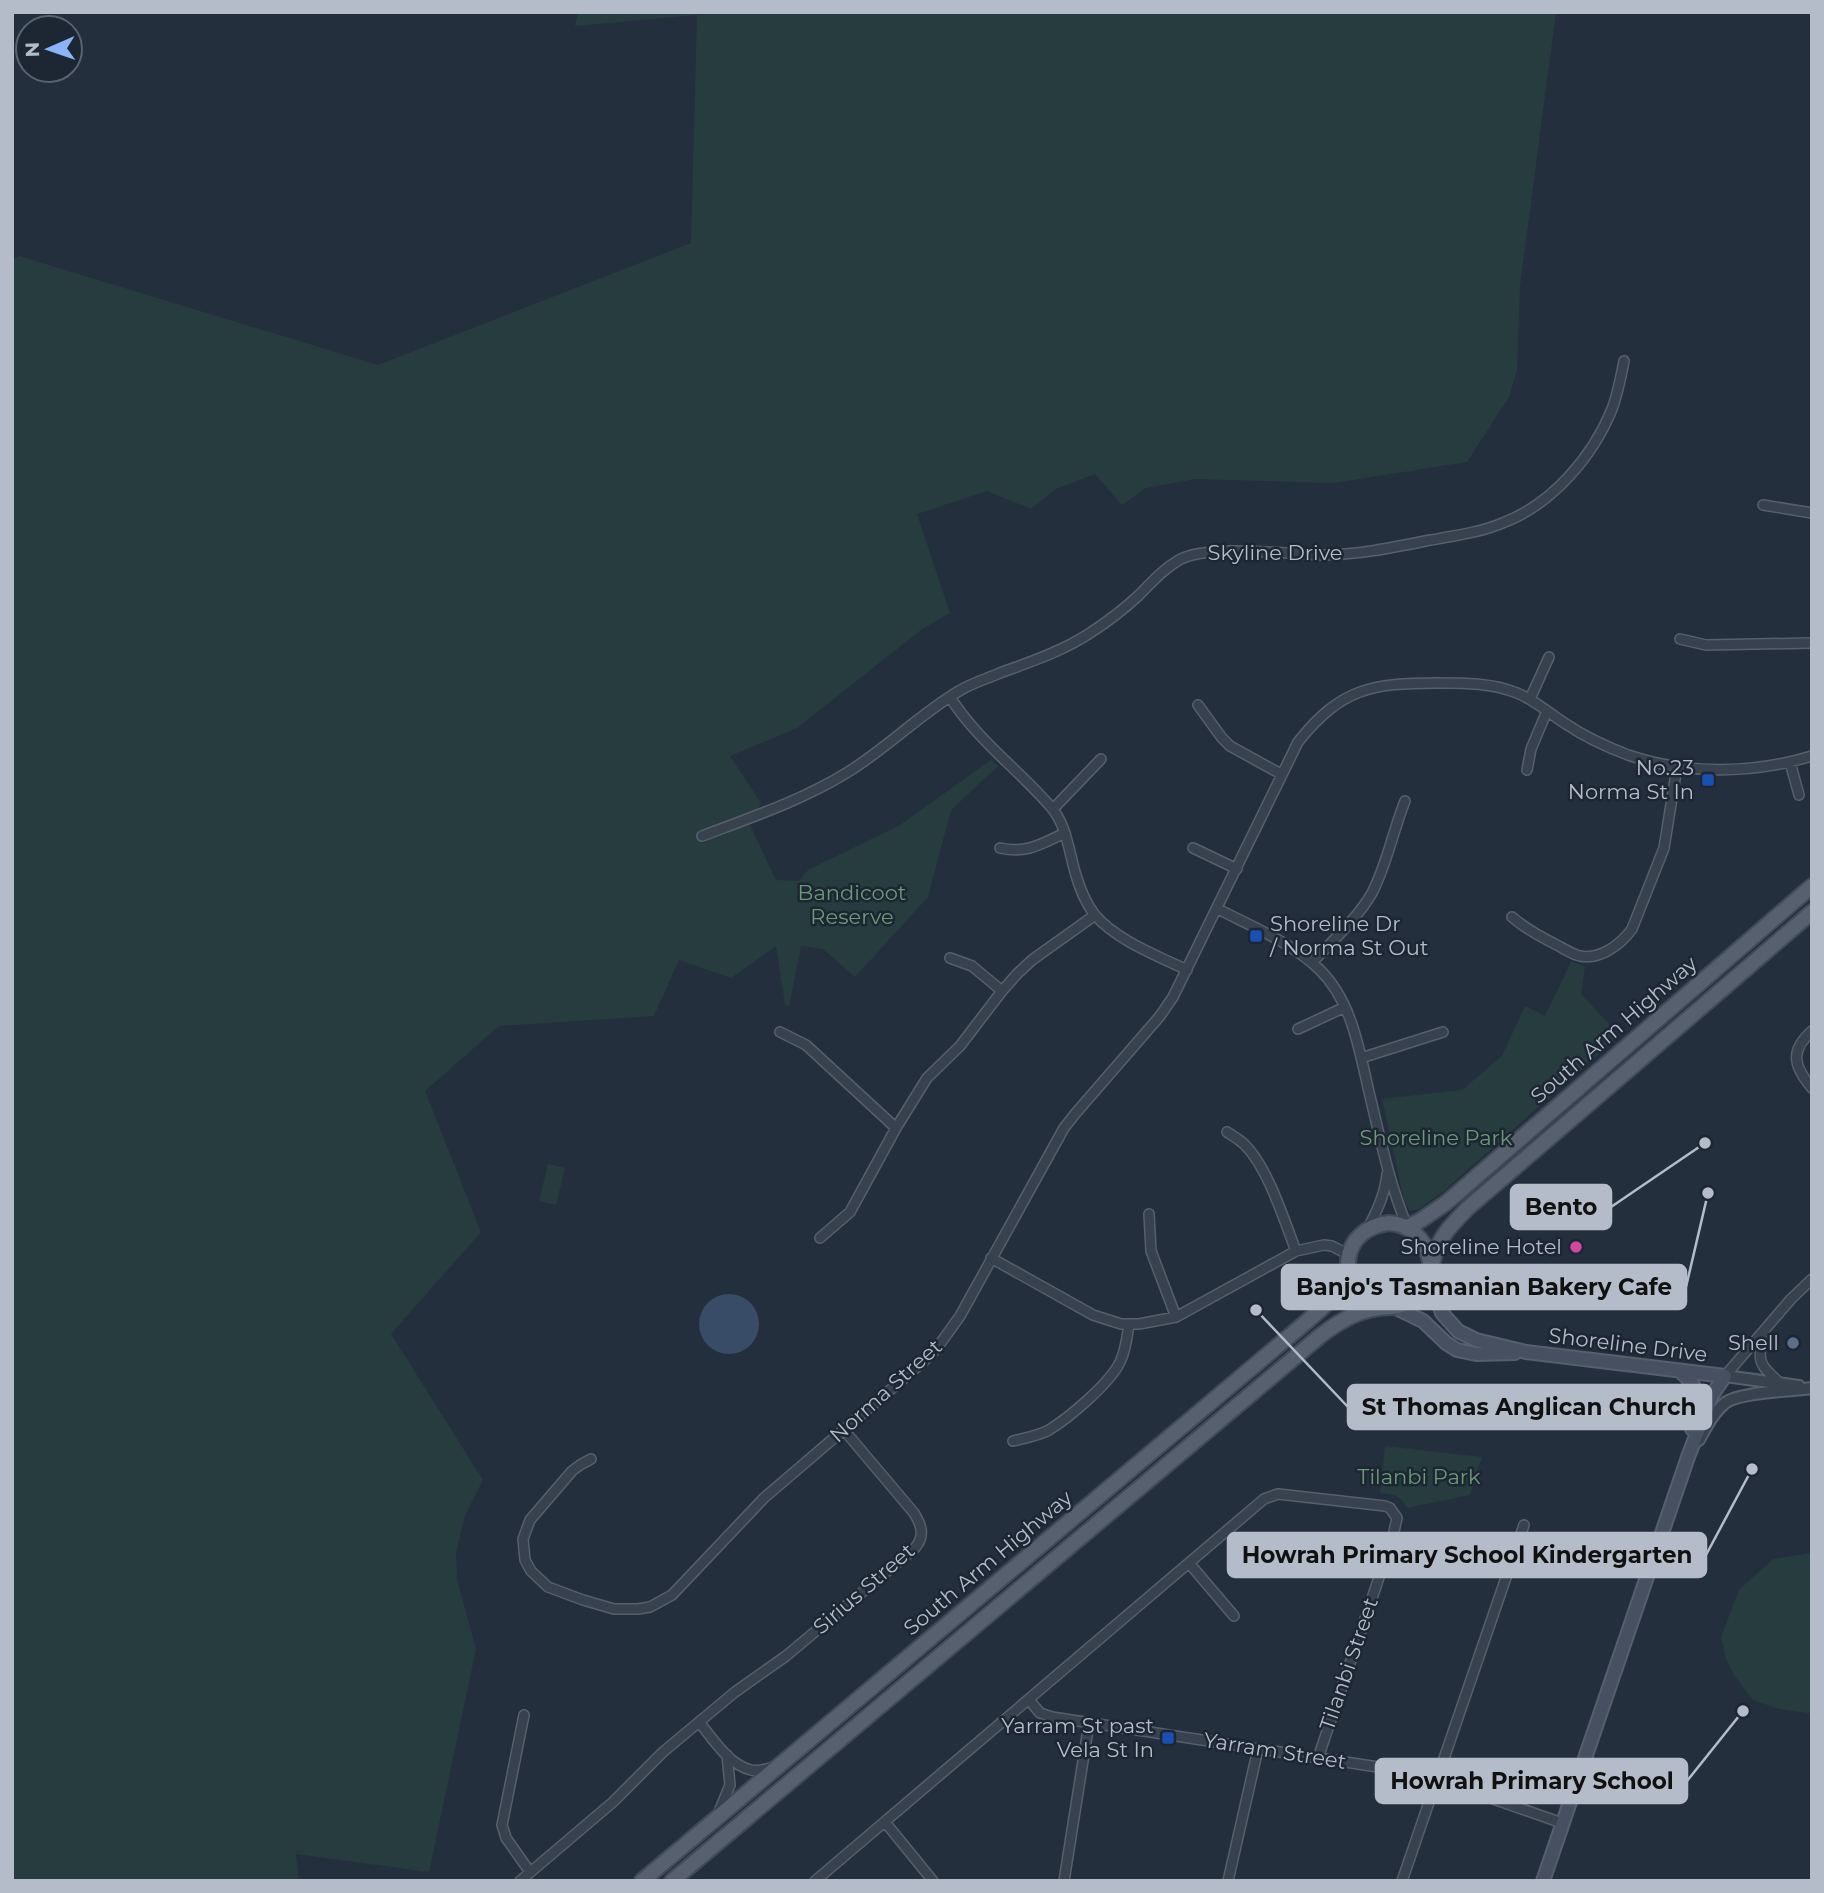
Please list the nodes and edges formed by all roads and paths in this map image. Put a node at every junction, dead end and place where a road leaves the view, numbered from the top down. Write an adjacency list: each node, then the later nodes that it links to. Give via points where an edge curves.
1 (1624, 360): 7 (street, Skyline Drive, via 1613,406 1582,460 1542,500 1507,522 1357,553 1189,555 1163,571 1090,634)
2 (1763, 505): 3 (street)
3 (1812, 513)
4 (1680, 639): 5 (street, via 1706,645)
5 (1812, 643)
6 (1549, 657): 8 (street)
7 (950, 697): 19 (street, via 991,748); 21 (street, Skyline Drive, via 846,774 783,805)
8 (1530, 699): 10 (street, Norma Street); 16 (street, Norma Street, via 1469,683 1374,687 1339,702 1317,720 1298,742)
9 (1198, 705): 16 (street, via 1230,746)
10 (1547, 711): 14 (street, Norma Street, via 1612,748); 15 (street)
11 (1812, 756): 13 (street, Norma Street)
12 (1101, 760): 19 (street)
13 (1790, 762): 14 (street, Norma Street, via 1742,769); 17 (street)
14 (1677, 767): 29 (street, via 1664,848 1626,937 1604,953 1581,956 1531,932)
15 (1527, 770)
16 (1281, 774): 24 (street, Norma Street)
17 (1799, 795)
18 (1405, 801): 31 (street, via 1372,892)
19 (1053, 809): 20 (street)
20 (1065, 833): 22 (street, via 1032,849); 28 (street, via 1077,879)
21 (702, 836)
22 (1000, 848)
23 (1193, 848): 24 (street)
24 (1237, 869): 26 (street, Norma Street)
25 (1812, 886): 45 (main road, South Arm Highway, via 1446,1203)
26 (1218, 909): 31 (street, via 1276,938); 32 (street, Norma Street)
27 (1812, 912): 51 (main road, South Arm Highway, via 1469,1207 1440,1240)
28 (1095, 915): 32 (street, via 1120,935); 33 (street, via 1032,961)
29 (1512, 917)
30 (950, 958): 33 (street, via 972,966)
31 (1312, 963): 34 (street)
32 (1187, 970): 49 (street, Norma Street, via 1160,1016 1064,1128)
33 (1002, 991): 41 (street, via 960,1046 927,1078)
34 (1345, 1007): 35 (street); 39 (street)
35 (1298, 1029)
36 (1812, 1031): 40 (street, via 1797,1051 1801,1075)
37 (780, 1032): 41 (street, via 806,1045)
38 (1443, 1032): 39 (street)
39 (1361, 1058): 43 (street)
40 (1812, 1088)
41 (896, 1128): 47 (street, via 850,1212)
42 (1227, 1132): 48 (street, via 1255,1156)
43 (1387, 1165): 45 (street); 46 (street, via 1386,1187)
44 (1149, 1214): 54 (street, via 1151,1251)
45 (1408, 1227): 46 (main road, via 1389,1223); 51 (main road, via 1422,1241)
46 (1368, 1228): 50 (main road, via 1357,1238)
47 (820, 1238)
48 (1296, 1251): 50 (street, via 1332,1246); 54 (street)
49 (991, 1258): 55 (street, via 1093,1315); 62 (street, Norma Street, via 937,1348)
50 (1348, 1261): 53 (main road, via 1362,1293); 76 (main road, South Arm Highway, via 1346,1279 1334,1298)
51 (1431, 1268): 53 (main road, via 1423,1292); 57 (main road, Shoreline Drive, via 1440,1307 1454,1327 1476,1340)
52 (1812, 1279): 56 (street)
53 (1392, 1307): 57 (main road, Shoreline Drive, via 1423,1321 1446,1343 1464,1352); 84 (main road, South Arm Highway, via 1352,1315 1320,1336)
54 (1176, 1317): 55 (street)
55 (1129, 1324): 63 (street, via 1120,1361 1099,1390 1049,1430)
56 (1765, 1330): 59 (street); 60 (street, via 1760,1361)
57 (1526, 1352): 58 (main road, Shoreline Drive)
58 (1681, 1372): 59 (main road, Shoreline Drive); 64 (main road, via 1695,1385 1697,1394)
59 (1725, 1376): 60 (street); 64 (main road, via 1712,1395)
60 (1779, 1382): 61 (street)
61 (1812, 1388): 64 (street, via 1727,1401)
62 (844, 1430): 65 (street, Norma Street, via 764,1498 672,1595 638,1609 600,1607 548,1587 525,1560 523,1539 530,1520 572,1471); 71 (street, Sirius Street, via 914,1513 921,1528 919,1543 802,1643)
63 (1013, 1441)
64 (1688, 1457): 80 (main road)
65 (591, 1459)
66 (1524, 1525): 77 (street)
67 (1189, 1563): 68 (street); 69 (street, Tilanbi Street); 75 (street, Tilanbi Street, via 1264,1499 1278,1494 1385,1506 1394,1513 1393,1536)
68 (1234, 1616)
69 (1029, 1700): 72 (street, Yarram Street, via 1045,1715); 79 (street, Tilanbi Street)
70 (524, 1715): 81 (street, via 502,1825)
71 (699, 1722): 74 (street); 81 (street, Sirius Street)
72 (1089, 1723): 73 (street, Yarram Street); 87 (street)
73 (1258, 1749): 75 (street, Yarram Street); 88 (street)
74 (727, 1755): 76 (street, via 750,1770); 78 (street, via 730,1785)
75 (1318, 1758): 77 (street, Yarram Street)
76 (778, 1766): 78 (main road, South Arm Highway)
77 (1436, 1779): 80 (street, Yarram Street); 89 (street)
78 (716, 1818): 83 (main road, South Arm Highway)
79 (885, 1822): 85 (street, Tilanbi Street); 86 (street)
80 (1562, 1823): 90 (main road)
81 (530, 1872): 82 (street, Sirius Street)
82 (520, 1881)
83 (642, 1881)
84 (672, 1881)
85 (815, 1881)
86 (933, 1881)
87 (1064, 1881)
88 (1228, 1881)
89 (1402, 1881)
90 (1543, 1881)

